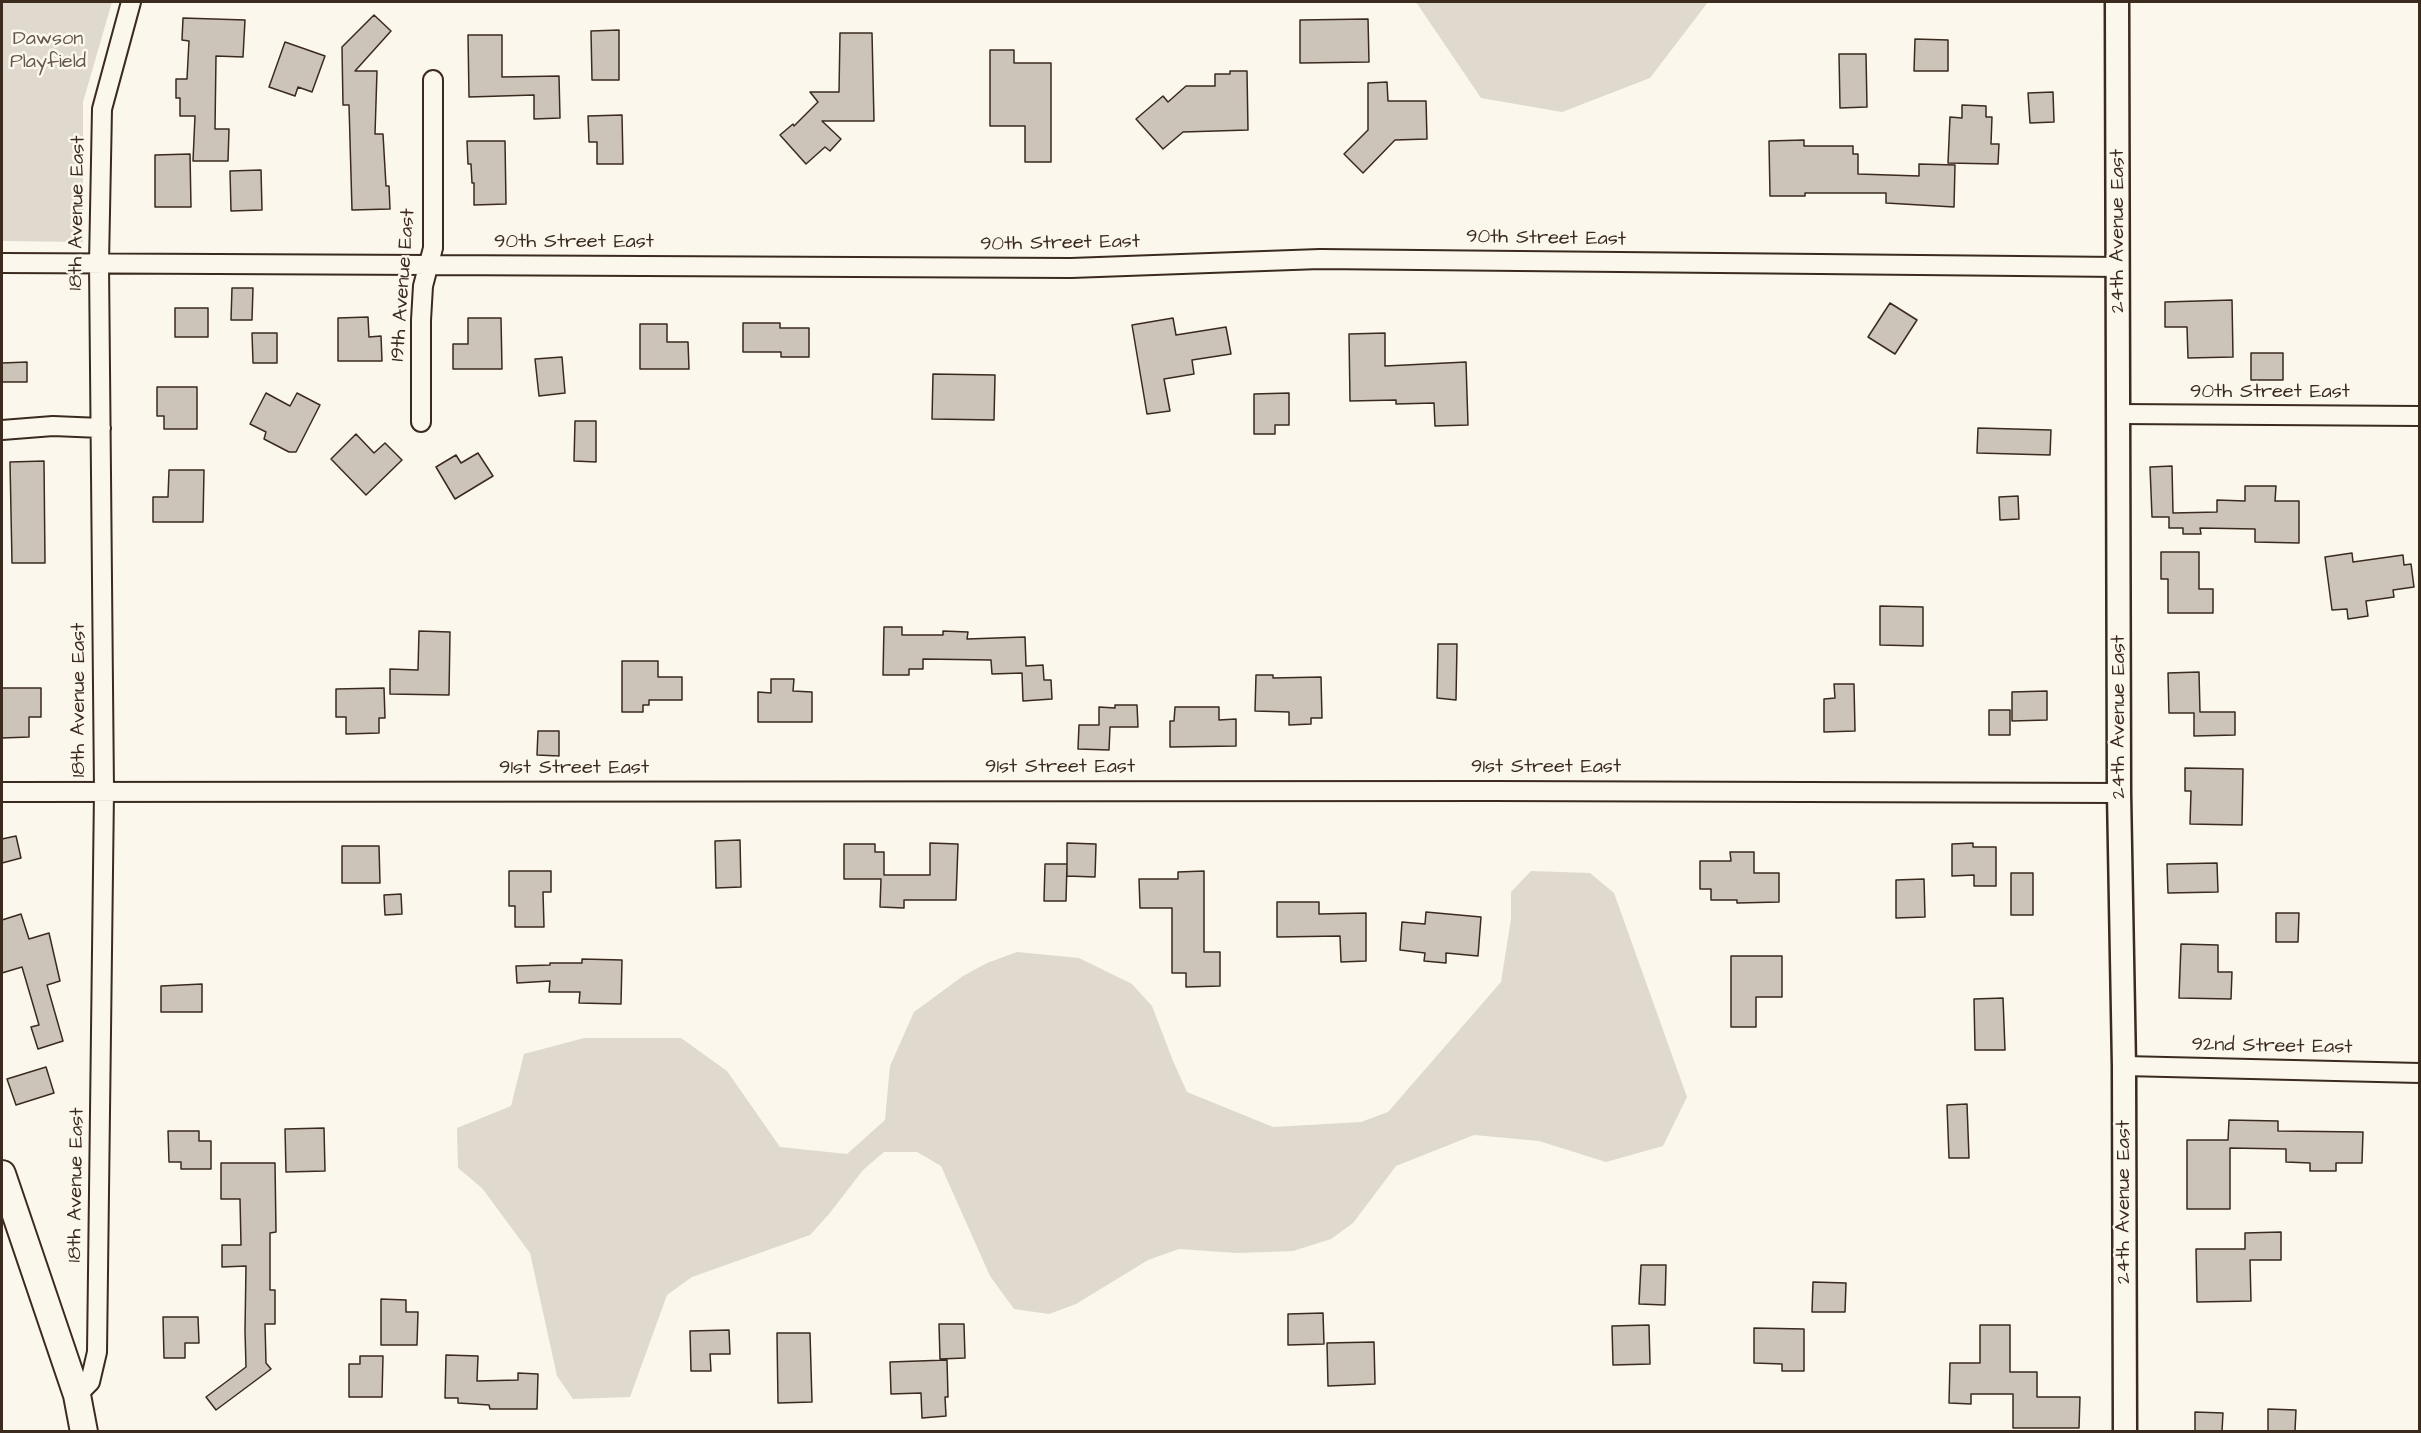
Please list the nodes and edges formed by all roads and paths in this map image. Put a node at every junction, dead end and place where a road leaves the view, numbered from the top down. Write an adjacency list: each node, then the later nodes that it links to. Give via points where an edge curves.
1 (131, 2): 5 (street, 18th Avenue East, via 102,109)
2 (2117, 2): 7 (street, 24th Avenue East)
3 (433, 80): 6 (street, 19th Avenue East, via 433,249)
4 (2, 263): 5 (street, 90th Street East)
5 (99, 263): 6 (street, 90th Street East); 11 (street, 18th Avenue East)
6 (427, 265): 7 (street, 90th Street East, via 1071,268 1320,259); 10 (street, 19th Avenue East, via 421,320)
7 (2119, 267): 8 (street, 24th Avenue East)
8 (2120, 414): 9 (street, 90th Street East); 15 (street, 24th Avenue East)
9 (2420, 416)
10 (421, 422)
11 (101, 428): 12 (street); 13 (street, 18th Avenue East)
12 (2, 430)
13 (104, 791): 14 (street, 91st Street East); 15 (street, 91st Street East); 19 (street, 18th Avenue East, via 97,1352 90,1382)
14 (2, 792)
15 (2119, 793): 16 (street, 24th Avenue East)
16 (2124, 1066): 17 (street, 92nd Street East); 21 (street, 24th Avenue East)
17 (2420, 1073)
18 (2, 1174): 19 (main road)
19 (77, 1395): 20 (main road)
20 (84, 1431)
21 (2125, 1431)

